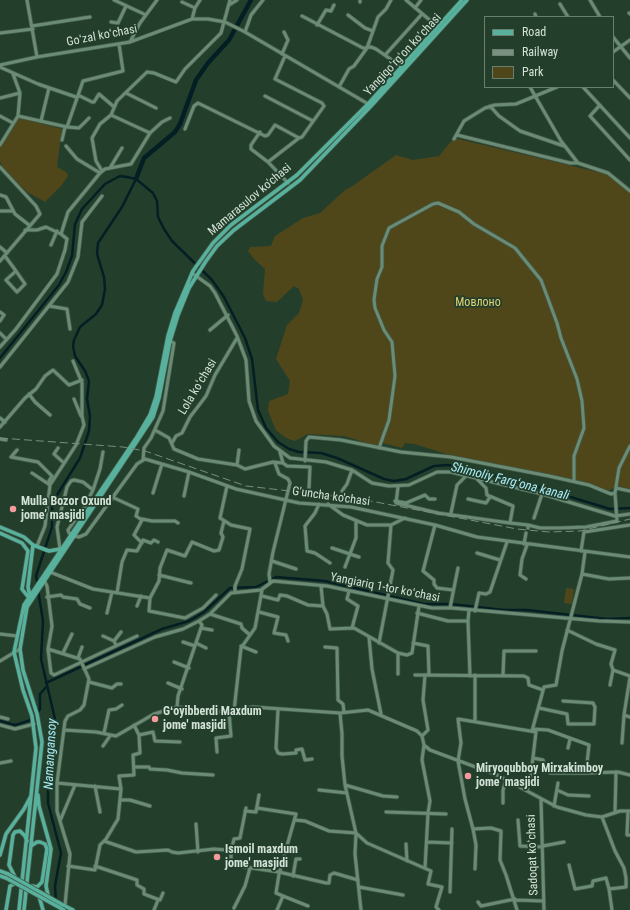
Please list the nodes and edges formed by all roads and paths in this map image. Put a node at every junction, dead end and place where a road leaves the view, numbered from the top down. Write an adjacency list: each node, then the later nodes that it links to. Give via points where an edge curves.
1 (27, 0): 32 (street)
2 (114, 0): 18 (street)
3 (157, 0): 22 (street)
4 (200, 0): 19 (street)
5 (230, 0): 16 (street)
6 (237, 0): 16 (street)
7 (263, 0): 36 (street, via 252,15)
8 (391, 0): 34 (street, via 378,17)
9 (406, 0): 20 (street)
10 (421, 0): 20 (street)
11 (462, 0): 33 (main road, Yangiqoʻrgʻon koʻchasi)
12 (467, 0): 65 (main road, Yangiqoʻrgʻon koʻchasi)
13 (590, 0): 27 (street)
14 (182, 2): 19 (street)
15 (560, 4): 26 (street)
16 (229, 5): 30 (street)
17 (334, 5): 31 (street, via 330,11 326,10)
18 (126, 6): 22 (street); 29 (street, via 118,23)
19 (195, 8): 28 (street)
20 (415, 8): 21 (street)
21 (422, 14): 33 (street); 45 (street)
22 (146, 15): 40 (street)
23 (348, 15): 34 (street)
24 (90, 16): 32 (street)
25 (302, 16): 31 (street)
26 (567, 16)
27 (599, 16)
28 (192, 19): 30 (street, Goʻzal koʻchasi, via 208,18); 40 (street, Goʻzal koʻchasi)
29 (111, 22)
30 (227, 23): 36 (street, Goʻzal koʻchasi); 59 (street, via 221,33 185,69 176,82 147,72)
31 (317, 25): 43 (street)
32 (32, 27): 35 (street); 47 (street)
33 (438, 27): 50 (main road, Yangiqoʻrgʻon koʻchasi)
34 (373, 31): 43 (street)
35 (0, 32)
36 (245, 32): 46 (street, Yangiqoʻrgʻon koʻchasi)
37 (284, 32): 46 (street, via 288,42)
38 (614, 38): 42 (street)
39 (630, 40): 42 (street)
40 (130, 42): 41 (street, Goʻzal koʻchasi)
41 (119, 44): 47 (street, Goʻzal koʻchasi); 62 (street, via 123,71 83,80)
42 (620, 46): 44 (street); 48 (street)
43 (367, 48): 45 (street, via 373,47); 53 (street, via 349,69)
44 (614, 51)
45 (386, 54): 50 (street)
46 (283, 55): 53 (street, Yangiqoʻrgʻon koʻchasi); 75 (street, via 276,79 323,104)
47 (37, 57): 49 (street, Goʻzal koʻchasi)
48 (630, 58)
49 (0, 66): 51 (street)
50 (402, 67): 65 (main road, Yangiqoʻrgʻon koʻchasi)
51 (13, 74): 54 (street); 58 (street)
52 (614, 81): 64 (street)
53 (339, 87): 65 (street, Yangiqoʻrgʻon koʻchasi)
54 (49, 88): 62 (street); 76 (street)
55 (531, 88): 61 (street)
56 (554, 88): 61 (street)
57 (584, 88): 66 (street)
58 (20, 93): 63 (street); 71 (street)
59 (126, 93): 67 (street); 69 (street)
60 (266, 96): 75 (street)
61 (535, 96): 68 (street, via 516,104); 89 (street)
62 (76, 97): 67 (street, via 80,96 94,102 99,94); 78 (street)
63 (0, 98)
64 (630, 98)
65 (370, 105): 97 (main road, Mamarasulov ko'chasi); 113 (main road, Mamarasulov ko'chasi, via 300,180 217,246)
66 (600, 105): 84 (street); 91 (street, via 590,116)
67 (113, 106): 72 (street)
68 (490, 106): 82 (street, via 468,116 461,124); 89 (street, via 520,131)
69 (156, 108)
70 (0, 116): 77 (street)
71 (18, 116): 76 (street); 77 (street)
72 (111, 116): 81 (street); 96 (street, via 100,124 92,138 96,161)
73 (90, 118): 78 (street, via 79,128)
74 (170, 118): 81 (street)
75 (313, 121): 83 (street)
76 (41, 122): 78 (street)
77 (13, 124): 87 (street)
78 (66, 127): 86 (street)
79 (185, 129): 80 (street, via 194,106 198,103)
80 (260, 132): 83 (street, via 267,136 275,125); 92 (street, via 250,149)
81 (150, 133): 95 (street, via 130,164)
82 (457, 135): 85 (street); 93 (street)
83 (299, 138): 92 (street)
84 (630, 138)
85 (454, 139)
86 (62, 140)
87 (0, 145)
88 (66, 146): 96 (street, via 77,159)
89 (564, 146): 93 (street)
90 (122, 148): 95 (street)
91 (630, 160)
92 (268, 162): 97 (street)
93 (578, 163): 98 (street, via 608,173)
94 (0, 167): 103 (street, via 40,212 39,218)
95 (110, 168): 96 (street)
96 (101, 172): 106 (street, via 68,212)
97 (288, 183): 112 (main road, Mamarasulov ko'chasi, via 222,233)
98 (630, 191)
99 (0, 195): 102 (street, via 6,197)
100 (102, 196): 114 (street, via 84,218 78,257 68,282)
101 (0, 211): 102 (street)
102 (13, 212): 103 (street)
103 (29, 225): 104 (street)
104 (26, 230): 105 (street, via 37,230 45,226); 109 (street)
105 (57, 231): 106 (street); 107 (street)
106 (62, 234): 122 (street, via 67,239 57,274)
107 (51, 245)
108 (0, 247): 109 (street)
109 (6, 254): 110 (street); 111 (street)
110 (0, 261)
111 (16, 271): 111 (street, via 25,284 17,292 6,280)
112 (193, 272): 113 (street); 195 (main road, Mamarasulov ko'chasi, via 171,324 150,415)
113 (197, 275): 116 (street, via 210,286); 123 (main road, Mamarasulov ko'chasi, via 183,302)
114 (50, 306): 118 (street, via 67,309); 126 (street)
115 (0, 312): 117 (street, via 4,316)
116 (228, 315): 119 (street); 121 (street)
117 (0, 322)
118 (70, 329)
119 (210, 330)
120 (0, 333): 122 (street)
121 (237, 338): 138 (street, Lola koʻchasi, via 206,396 182,433 176,436); 145 (street, via 246,360 252,414 267,439)
122 (6, 339): 124 (street)
123 (170, 341): 135 (street, via 174,343 166,398); 195 (main road, Mamarasulov ko'chasi, via 153,417)
124 (0, 347)
125 (73, 361): 127 (street)
126 (0, 367)
127 (82, 380): 128 (street, via 69,385 56,370 53,370); 131 (street)
128 (29, 394): 130 (street); 133 (street)
129 (74, 399): 131 (street)
130 (50, 415)
131 (82, 416): 148 (street, via 84,425 79,440)
132 (0, 418): 133 (street)
133 (5, 422): 134 (street)
134 (0, 427)
135 (155, 430): 138 (street); 146 (street, via 144,448)
136 (0, 439): 137 (street)
137 (6, 440)
138 (172, 443): 152 (street, via 174,449 198,459)
139 (630, 446): 163 (street, via 619,468)
140 (58, 448): 148 (street, via 54,454)
141 (379, 448): 147 (street, via 341,440 309,437 306,441); 158 (street, via 450,457); 158 (street, via 389,420 395,376 392,342 384,330 374,300 382,267 382,246 389,228 433,204 438,204 459,212 514,248 541,280 577,379 582,401 584,428 574,456)
142 (17, 450): 159 (street, via 11,457 38,462 51,475)
143 (239, 450): 152 (street)
144 (104, 452): 164 (street)
145 (280, 452): 147 (street, via 290,458); 150 (street)
146 (143, 460): 151 (street, G'uncha ko'chasi); 171 (street, via 137,464)
147 (305, 460): 153 (street, via 326,462)
148 (64, 463): 159 (street)
149 (275, 463): 150 (street); 152 (street, via 249,469); 175 (street, via 279,474 290,482)
150 (283, 463): 162 (street, via 310,468)
151 (162, 464): 154 (street, G'uncha ko'chasi); 167 (street)
152 (236, 465)
153 (352, 470): 161 (street, via 372,482); 165 (street)
154 (189, 472): 160 (street, G'uncha ko'chasi); 170 (street)
155 (32, 473): 159 (street)
156 (466, 476): 157 (street); 161 (street, via 441,471); 179 (street, via 456,485)
157 (476, 478): 169 (street); 172 (street, via 486,488 486,494)
158 (574, 481): 168 (street)
159 (50, 485): 200 (street, via 45,526)
160 (227, 486): 175 (street, G'uncha ko'chasi); 186 (street, via 220,517)
161 (398, 487): 176 (street)
162 (309, 488)
163 (616, 488): 166 (street); 168 (street)
164 (93, 490): 195 (street, via 86,506 69,529); 202 (street, via 80,481 74,480 69,483 57,527)
165 (342, 491)
166 (630, 491)
167 (153, 493)
168 (615, 493): 181 (street)
169 (542, 494): 181 (street); 183 (street)
170 (184, 496)
171 (112, 497): 184 (street, via 138,509 136,516); 195 (street, via 86,534 79,537)
172 (490, 497): 174 (street, via 486,503); 188 (street, via 513,506)
173 (435, 499): 176 (street, via 429,499 425,495 406,502)
174 (468, 499)
175 (287, 500): 177 (street, G'uncha ko'chasi); 208 (street)
176 (395, 501): 179 (street, via 425,510)
177 (319, 504): 178 (street, G'uncha ko'chasi); 210 (street, via 305,526 307,551)
178 (328, 504): 182 (street, G'uncha ko'chasi); 185 (street)
179 (451, 513): 188 (street)
180 (630, 514): 181 (street)
181 (616, 515): 188 (street, via 617,520 586,527 540,528)
182 (405, 518): 189 (street); 190 (street, G'uncha ko'chasi)
183 (534, 518)
184 (142, 519): 187 (street); 198 (street, via 134,535)
185 (356, 521): 189 (street, via 370,525); 205 (street, via 356,538)
186 (224, 522): 216 (street, via 220,533 223,537 220,550 214,551 192,542 185,556 167,549); 226 (street, via 250,529)
187 (178, 523)
188 (510, 523)
189 (391, 525): 233 (street, via 388,563 393,569)
190 (435, 525): 197 (street, G'uncha ko'chasi, via 478,538); 225 (street, via 423,571 434,580 437,588)
191 (630, 525): 203 (street, via 584,532)
192 (0, 527): 200 (main road, via 24,537)
193 (0, 533): 223 (main road, via 22,542 28,551)
194 (526, 533): 199 (street)
195 (72, 535): 202 (main road, Mamarasulov ko'chasi); 214 (main road, Mamarasulov ko'chasi)
196 (158, 542): 198 (street, via 143,540)
197 (507, 542): 199 (street, G'uncha ko'chasi); 209 (street)
198 (142, 543): 229 (street, via 137,551 127,550 122,562)
199 (525, 544): 203 (street, G'uncha ko'chasi); 218 (street, via 520,575)
200 (37, 546): 202 (main road, via 49,551); 234 (main road, via 28,587)
201 (332, 548): 205 (street)
202 (60, 550): 219 (main road, Mamarasulov ko'chasi)
203 (583, 552): 207 (street, G'uncha ko'chasi); 215 (street)
204 (477, 553): 209 (street)
205 (350, 554): 206 (street); 211 (street)
206 (358, 557)
207 (630, 557)
208 (272, 560): 213 (street); 220 (street)
209 (500, 560): 244 (street, via 490,592 479,593)
210 (330, 563)
211 (345, 567)
212 (458, 568): 225 (street)
213 (296, 569)
214 (50, 572): 219 (main road, Mamarasulov ko'chasi); 228 (street, via 93,589)
215 (582, 574): 217 (street); 250 (street)
216 (159, 576): 221 (street); 236 (street)
217 (630, 578)
218 (526, 579)
219 (42, 581): 234 (main road); 235 (street, via 47,586)
220 (270, 582): 222 (street, Yangiariq 1-tor koʻchasi); 224 (street)
221 (191, 583)
222 (321, 586): 227 (street, Yangiariq 1-tor koʻchasi); 239 (street)
223 (22, 589): 234 (main road); 237 (main road)
224 (262, 590): 226 (street); 232 (street)
225 (453, 590): 241 (street)
226 (235, 591): 248 (street)
227 (349, 591): 233 (street, Yangiariq 1-tor koʻchasi); 256 (street, via 348,599 358,606)
228 (112, 592): 229 (street); 246 (street)
229 (117, 593): 231 (street)
230 (216, 595): 249 (street, via 203,608)
231 (141, 596): 236 (street); 238 (street)
232 (262, 596): 239 (street, via 278,600 280,595 287,596 308,605); 245 (street)
233 (388, 596): 240 (street, Yangiariq 1-tor koʻchasi); 270 (street)
234 (30, 597): 237 (main road); 278 (main road)
235 (47, 597): 242 (street, via 60,595 77,599 80,604); 279 (street, via 52,626)
236 (150, 598): 249 (street, via 150,612)
237 (24, 605): 263 (main road)
238 (137, 606)
239 (323, 606): 256 (street, via 330,629)
240 (419, 606): 241 (street, Yangiariq 1-tor koʻchasi); 247 (street)
241 (450, 607): 243 (street, Yangiariq 1-tor koʻchasi)
242 (90, 608)
243 (469, 610): 244 (street, Yangiariq 1-tor koʻchasi); 252 (street)
244 (475, 610): 250 (street, Yangiariq 1-tor koʻchasi)
245 (259, 612): 262 (street, via 255,628); 268 (street, via 278,617 274,633 286,635)
246 (107, 613)
247 (417, 613): 252 (street, via 448,621); 271 (street)
248 (210, 614): 251 (street); 262 (street, via 242,624 242,628)
249 (187, 618): 254 (street)
250 (570, 618): 253 (street, Yangiariq 1-tor koʻchasi); 258 (street)
251 (199, 621): 254 (street); 255 (street)
252 (468, 621): 297 (street)
253 (630, 622)
254 (191, 623): 289 (street)
255 (201, 628): 257 (street); 272 (street)
256 (352, 628): 266 (street)
257 (212, 630)
258 (567, 630): 291 (street, via 615,650); 304 (street, via 556,685 545,686)
259 (121, 632): 267 (street)
260 (0, 634): 263 (street)
261 (72, 634): 283 (street)
262 (250, 635): 274 (street)
263 (17, 636): 280 (main road)
264 (103, 636): 267 (street)
265 (137, 636): 273 (street)
266 (369, 637): 270 (street); 314 (street)
267 (114, 641): 273 (street)
268 (288, 641)
269 (183, 642): 272 (street)
270 (379, 643): 284 (street)
271 (413, 643): 284 (street, via 410,656); 294 (street, via 428,646)
272 (196, 644): 277 (street); 290 (street)
273 (116, 645): 287 (street)
274 (241, 646): 281 (street); 310 (street)
275 (82, 647): 285 (street)
276 (324, 647): 312 (street, via 337,648 338,700 343,704)
277 (206, 648)
278 (20, 649): 280 (street); 352 (main road, via 42,742)
279 (48, 649): 283 (street); 287 (street, via 49,665 53,675)
280 (14, 652): 286 (street); 320 (main road)
281 (256, 652)
282 (536, 652): 296 (street, via 504,651)
283 (63, 653): 285 (street)
284 (398, 653): 292 (street)
285 (78, 658): 287 (street)
286 (0, 661)
287 (82, 662): 289 (street)
288 (174, 662): 290 (street)
289 (84, 668): 299 (street)
290 (188, 668): 303 (street)
291 (612, 670): 298 (street); 302 (street)
292 (398, 674)
293 (415, 675): 294 (street)
294 (427, 675): 297 (street); 328 (street, via 424,700 428,730)
295 (476, 675): 296 (street); 297 (street); 319 (street)
296 (503, 675): 304 (street, via 524,676 528,678 529,685)
297 (470, 676)
298 (630, 677): 315 (street)
299 (89, 682): 301 (street, via 112,688 116,684); 323 (street, via 84,706 67,718)
300 (168, 683): 303 (street)
301 (121, 684)
302 (610, 685)
303 (182, 689): 307 (street)
304 (543, 690): 308 (street)
305 (563, 701): 308 (street, via 593,703 594,724 568,724 567,714)
306 (122, 705): 325 (street, via 109,710)
307 (177, 707): 311 (street); 322 (street, via 154,714)
308 (539, 708): 324 (street)
309 (278, 709): 310 (street, via 253,707); 313 (street); 337 (street, via 278,753 296,753 296,750 302,749 305,760)
310 (234, 711): 311 (street)
311 (229, 712): 335 (street, via 231,736 216,738)
312 (344, 712): 313 (street); 314 (street, via 368,710)
313 (340, 713): 350 (street)
314 (380, 714): 328 (street, via 417,731)
315 (624, 716): 317 (street); 331 (street)
316 (0, 717): 318 (street)
317 (630, 717)
318 (8, 720)
319 (475, 721): 324 (street); 339 (street, via 462,718 458,720 461,744)
320 (34, 723): 321 (street, via 15,729); 352 (main road)
321 (0, 725)
322 (134, 725): 326 (street); 327 (street, via 116,736)
323 (64, 730): 325 (street); 347 (street)
324 (533, 730): 329 (street, via 548,730); 336 (street, via 537,734)
325 (104, 733): 327 (street)
326 (139, 735): 330 (street, via 153,732 155,741); 341 (street, via 140,753 133,755)
327 (110, 736): 333 (street)
328 (422, 736): 332 (street)
329 (570, 739): 334 (street); 343 (street, via 589,745)
330 (180, 742)
331 (622, 743)
332 (424, 745): 339 (street); 370 (street, via 422,760 430,801)
333 (103, 746)
334 (568, 748)
335 (217, 752)
336 (533, 758): 343 (street, via 543,760 550,773); 356 (street)
337 (312, 759)
338 (11, 761): 340 (street)
339 (458, 761): 346 (street); 379 (street, via 464,799)
340 (0, 762)
341 (135, 766): 344 (street); 353 (street, via 133,775 119,776)
342 (616, 772): 343 (street); 345 (street); 371 (street)
343 (586, 773)
344 (214, 775)
345 (630, 775)
346 (506, 780): 356 (street); 363 (street)
347 (57, 782): 349 (street); 376 (street, via 56,804)
348 (558, 783): 355 (street)
349 (75, 785): 351 (street); 376 (street)
350 (345, 785): 357 (street); 360 (street, via 383,796)
351 (95, 786): 353 (street); 368 (street)
352 (35, 787): 382 (main road); 388 (main road); 392 (main road, via 6,834); 418 (main road, via 51,849 46,886)
353 (120, 789): 362 (street)
354 (319, 790): 357 (street)
355 (557, 790): 359 (street, via 568,795); 365 (street)
356 (527, 791): 361 (street)
357 (347, 793): 380 (street)
358 (259, 795): 366 (street)
359 (589, 796)
360 (397, 797)
361 (541, 799): 365 (street); 389 (street, Sadoqat koʻchasi)
362 (120, 800): 364 (street); 383 (street, via 118,819)
363 (503, 803)
364 (150, 806)
365 (554, 806): 373 (street)
366 (257, 808): 374 (street, via 295,814); 390 (street, via 256,812 245,809 240,838 234,840)
367 (629, 811): 371 (street); 381 (street, via 627,835)
368 (100, 812)
369 (386, 812): 370 (street)
370 (428, 813): 372 (street); 384 (street)
371 (615, 813): 373 (street)
372 (446, 814)
373 (602, 817): 411 (street, via 624,868)
374 (295, 820): 380 (street, via 305,821 323,830); 402 (street)
375 (518, 820): 389 (street, via 520,846)
376 (60, 821): 396 (street, via 69,847)
377 (196, 824): 391 (street)
378 (452, 829): 386 (street)
379 (473, 829): 400 (street, via 476,845); 421 (street, via 491,828 501,831 500,860)
380 (356, 833): 394 (street, via 367,843); 407 (street)
381 (630, 836)
382 (28, 841): 406 (main road, via 20,831 13,835 9,865); 428 (main road)
383 (104, 841): 391 (street, via 136,852); 397 (street, via 100,845)
384 (427, 842): 386 (street); 399 (street)
385 (564, 842): 389 (street)
386 (452, 843): 414 (street)
387 (406, 844): 394 (street)
388 (31, 846): 409 (main road, via 40,842 45,844 47,849 42,882 37,887); 429 (main road)
389 (543, 846): 422 (street, Sadoqat koʻchasi)
390 (230, 851): 391 (street, via 214,849); 398 (street, via 231,863)
391 (198, 852)
392 (0, 855)
393 (300, 859): 405 (street, via 296,859)
394 (407, 861): 399 (street)
395 (568, 865): 413 (street, via 575,888 592,886 593,881 606,878)
396 (68, 866): 397 (street, via 95,870); 424 (street)
397 (95, 866): 420 (street, via 138,881 138,885 144,889 144,894)
398 (250, 868): 402 (street); 426 (street, via 245,886)
399 (425, 868): 436 (street, via 432,872 428,884 442,887 436,907)
400 (475, 869)
401 (0, 871): 404 (main road)
402 (280, 873): 405 (street); 419 (street, via 276,893)
403 (0, 876): 404 (main road)
404 (7, 876): 406 (main road, bridge); 408 (main road, bridge)
405 (293, 876): 407 (street, via 329,884 330,875 334,873)
406 (15, 877): 409 (main road, bridge)
407 (358, 880): 410 (street)
408 (18, 883): 417 (main road, bridge); 427 (main road, via 10,886)
409 (32, 886): 418 (main road, bridge)
410 (359, 887): 416 (street); 435 (street)
411 (626, 887): 412 (street); 413 (street)
412 (630, 887)
413 (609, 889): 439 (street)
414 (450, 892)
415 (163, 893): 420 (street)
416 (403, 895)
417 (39, 896): 430 (main road); 431 (main road, bridge)
418 (48, 896): 424 (main road, bridge)
419 (283, 896): 425 (street); 434 (street)
420 (158, 900): 433 (street)
421 (515, 900): 422 (street); 423 (street, via 481,906); 437 (street)
422 (544, 901): 438 (street, Sadoqat koʻchasi)
423 (478, 902)
424 (64, 905): 432 (main road)
425 (308, 906)
426 (234, 908)
427 (6, 910)
428 (20, 910)
429 (24, 910)
430 (43, 910)
431 (64, 910)
432 (73, 910)
433 (154, 910)
434 (277, 910)
435 (362, 910)
436 (439, 910)
437 (517, 910)
438 (544, 910)
439 (612, 910)

